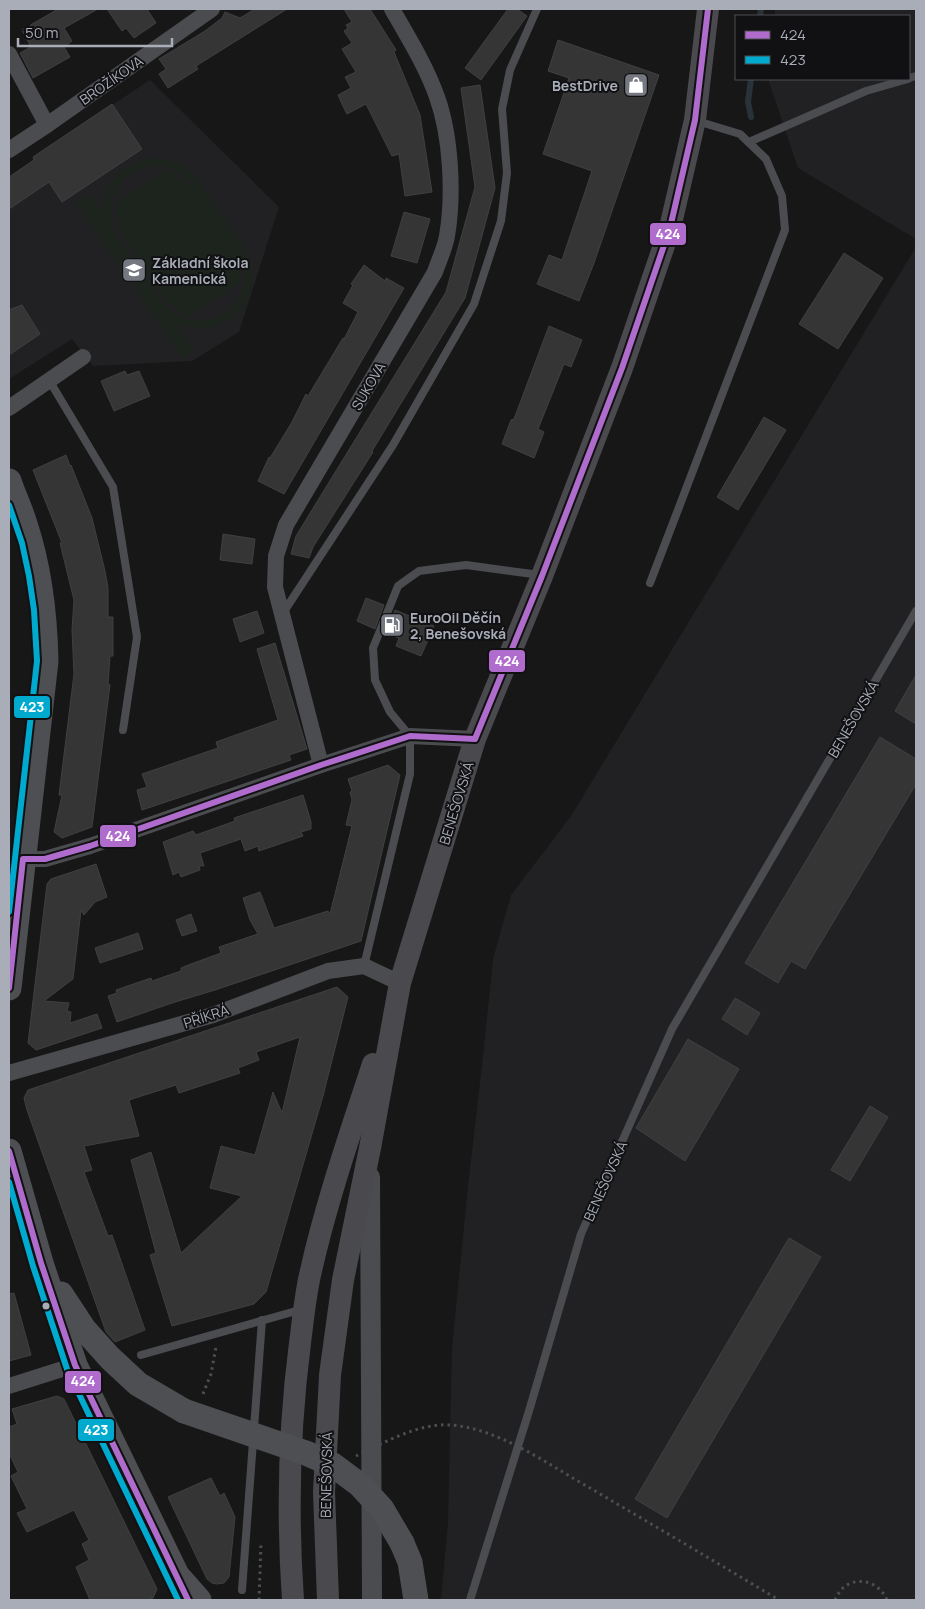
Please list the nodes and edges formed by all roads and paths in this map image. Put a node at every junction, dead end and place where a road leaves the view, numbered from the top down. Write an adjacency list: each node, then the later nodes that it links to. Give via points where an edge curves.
1 (212, 9): 8 (street, BROŽÍKOVA)
2 (392, 9): 18 (street, SUKOVA, via 437,97 449,146 451,197 447,237 435,272 286,525 276,556 275,587)
3 (537, 9): 18 (lane, via 510,70 502,108 507,173 501,221 474,304 393,445)
4 (708, 9): 7 (main road, BENEŠOVSKÁ)
5 (9, 54): 8 (street)
6 (904, 80): 9 (lane, via 866,91)
7 (695, 120): 9 (lane, via 740,134); 15 (main road, BENEŠOVSKÁ, via 670,228 622,368)
8 (47, 125): 10 (street, BROŽÍKOVA)
9 (749, 142): 16 (lane, via 766,159 782,196 785,230)
10 (9, 150)
11 (83, 357): 12 (street)
12 (49, 380): 13 (street); 19 (lane, via 113,487 137,637)
13 (9, 408)
14 (9, 481): 23 (main road, via 26,525 45,622 45,669)
15 (542, 576): 20 (lane, via 466,565 419,571 398,586 374,648 375,680 390,712); 21 (main road, BENEŠOVSKÁ)
16 (650, 583)
17 (916, 611): 47 (lane, BENEŠOVSKÁ, via 672,1029 581,1234)
18 (282, 615): 22 (street, SUKOVA)
19 (123, 730)
20 (410, 736): 21 (street); 22 (street); 24 (lane, via 410,774)
21 (475, 739): 25 (main road, BENEŠOVSKÁ)
22 (321, 765): 23 (street, via 90,846 45,859)
23 (23, 859): 26 (main road)
24 (364, 966): 25 (street); 27 (street, PŘÍKRÁ, via 328,971 213,1015)
25 (400, 983): 28 (main road, BENEŠOVSKÁ); 31 (main road, via 335,1180)
26 (9, 988)
27 (9, 1073)
28 (370, 1148): 41 (main road, BENEŠOVSKÁ, via 343,1280 330,1375 324,1492); 45 (street, BENEŠOVSKÁ)
29 (9, 1151): 30 (main road)
30 (41, 1264): 35 (main road); 46 (main road, bridge, via 84,1329 138,1384 184,1411 333,1465 360,1485 382,1509 402,1542 410,1562)
31 (304, 1309): 32 (lane); 42 (main road, via 291,1424)
32 (262, 1320): 33 (lane); 40 (lane)
33 (220, 1332): 34 (lane); 37 (path)
34 (141, 1355)
35 (76, 1365): 36 (street); 39 (main road)
36 (9, 1386)
37 (203, 1395)
38 (349, 1459): 48 (path, bridge, via 427,1427 448,1424 485,1431 551,1466)
39 (177, 1575): 43 (street); 44 (main road)
40 (242, 1590)
41 (328, 1598)
42 (293, 1599)
43 (188, 1600)
44 (199, 1600)
45 (372, 1600)
46 (416, 1600)
47 (470, 1600)
48 (779, 1600)
49 (835, 1600): 50 (path, via 847,1584 867,1582 882,1591)
50 (887, 1600)

